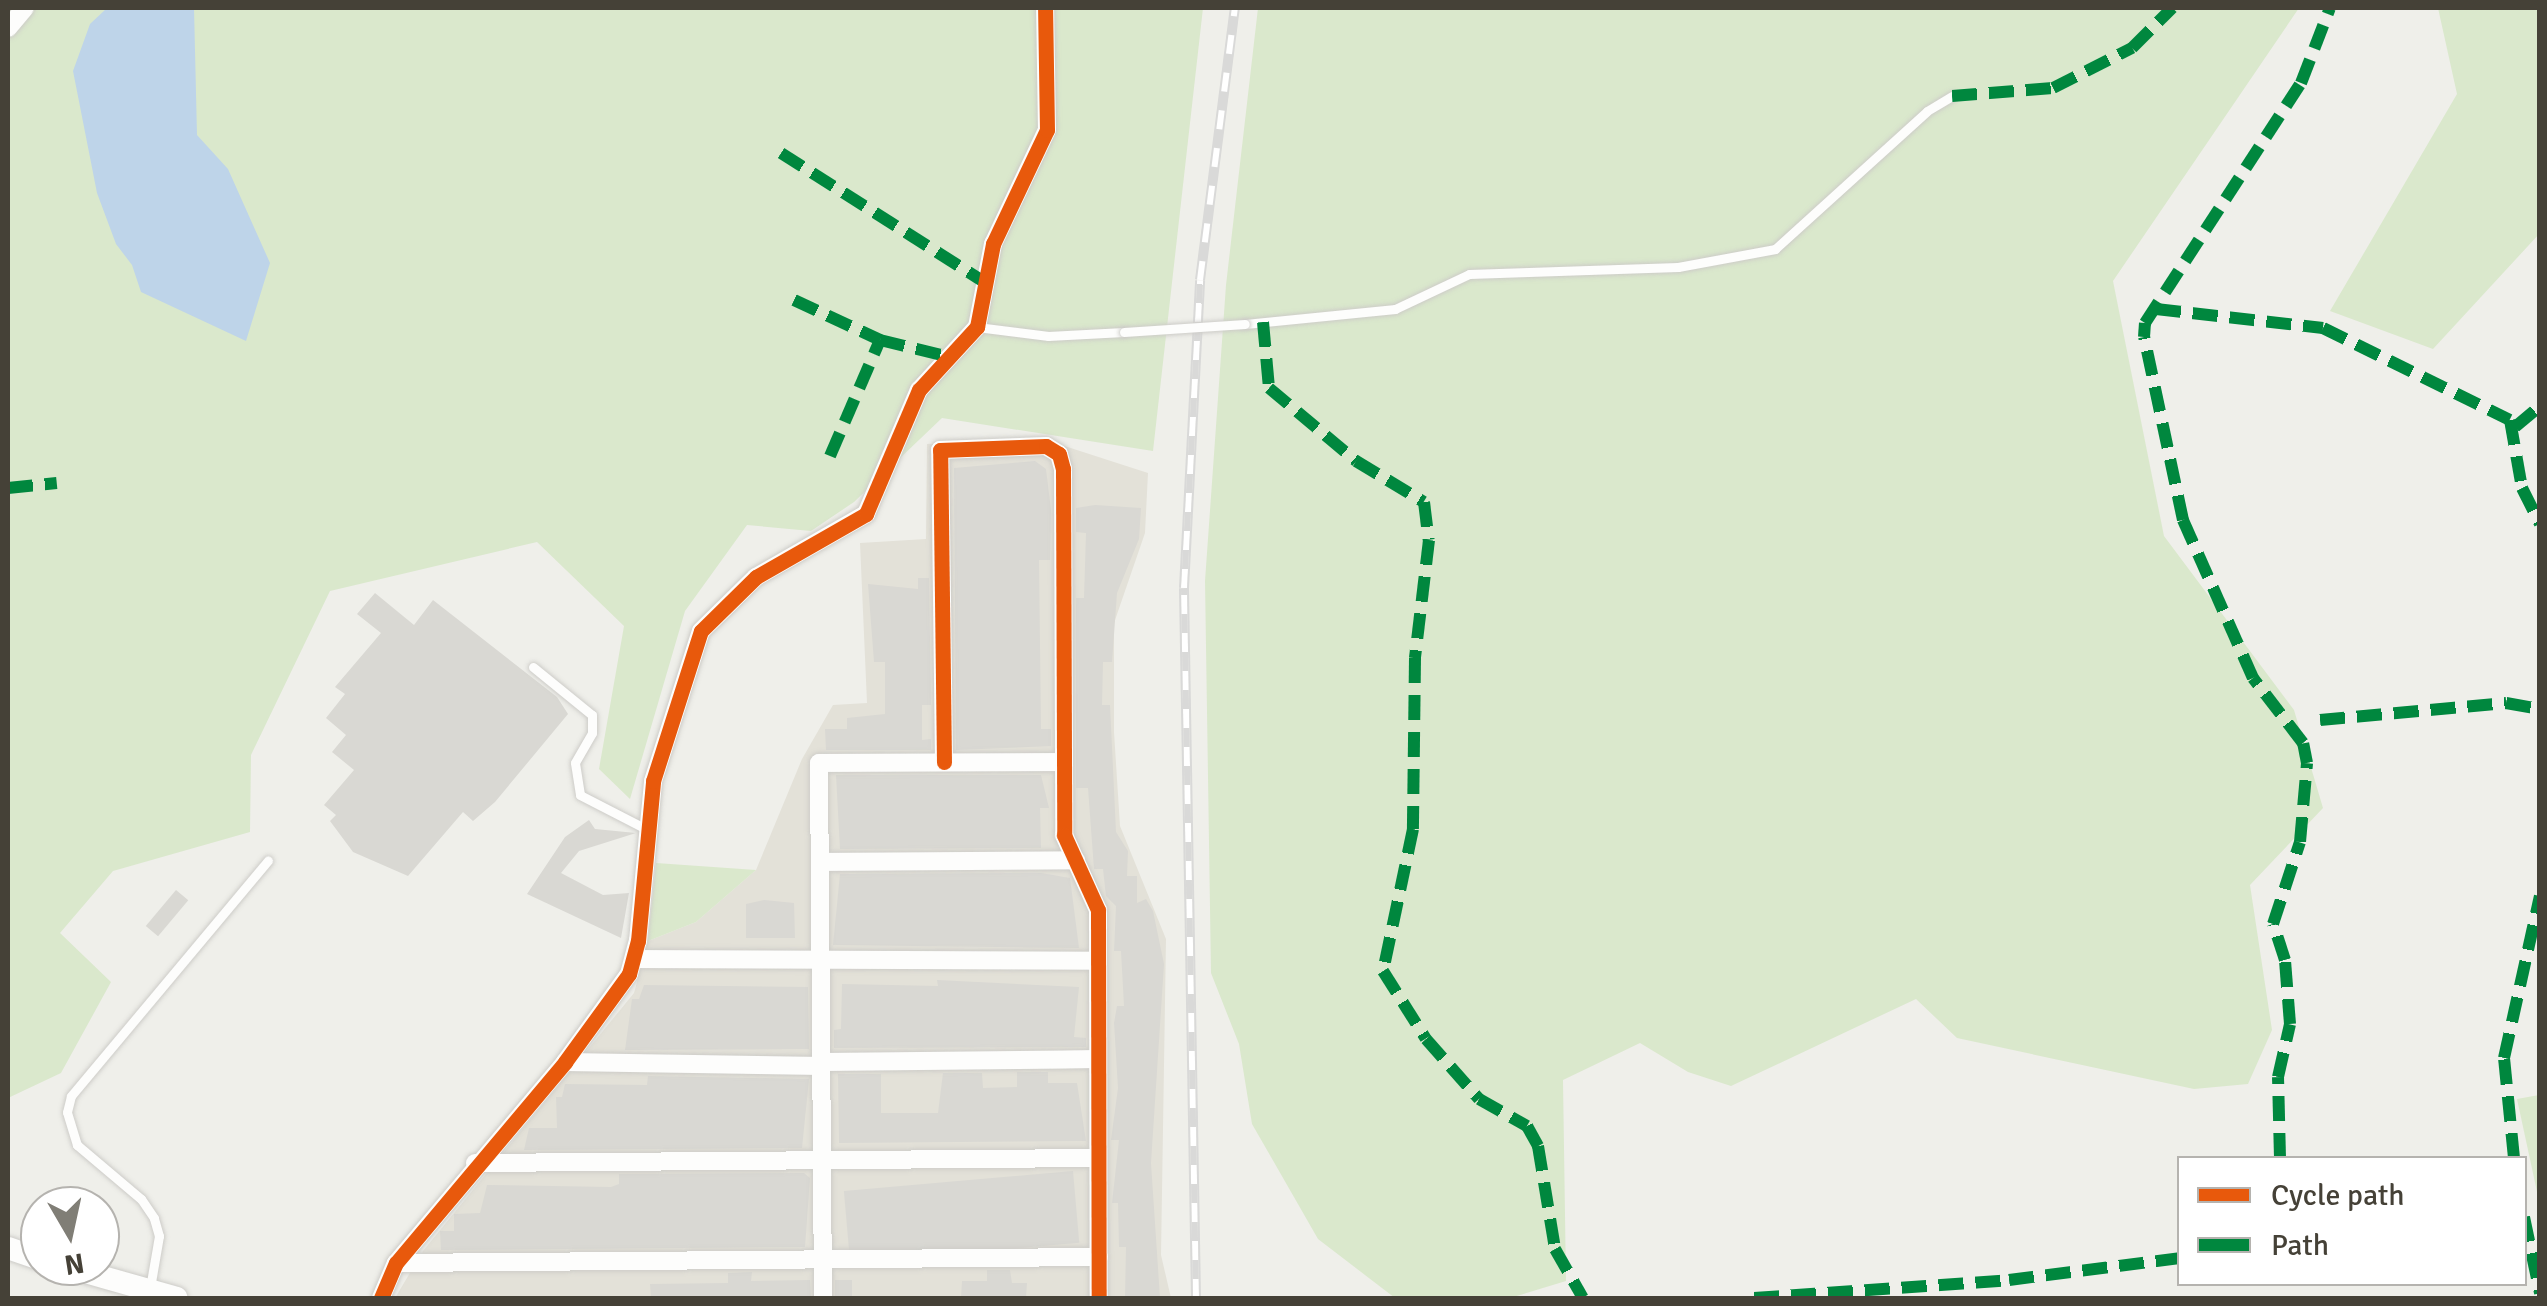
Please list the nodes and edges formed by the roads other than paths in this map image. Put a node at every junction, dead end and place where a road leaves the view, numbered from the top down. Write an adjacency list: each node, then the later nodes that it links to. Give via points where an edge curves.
1 (25, 8): 3 (street)
2 (1045, 8): 5 (street, via 1047,130 993,244)
3 (8, 28)
4 (1952, 96): 5 (lane, bridge, via 1927,111 1775,249 1678,267 1469,274 1394,309 1245,324 1048,336)
5 (977, 327): 9 (street, via 919,390 866,514 756,577 711,614 653,780)
6 (533, 668): 9 (lane, via 592,714 592,733 575,763 580,794)
7 (944, 762): 8 (street); 8 (street, via 940,450 1046,446 1059,454 1063,469); 12 (street, via 819,763)
8 (1063, 762): 11 (street, via 1064,835)
9 (648, 830): 13 (street)
10 (268, 860): 26 (lane, via 71,1096 67,1112 77,1145 142,1199 154,1218)
11 (1076, 860): 12 (street); 15 (street, via 1098,910)
12 (821, 862): 14 (street)
13 (634, 959): 14 (street); 17 (street, via 622,988)
14 (823, 960): 15 (street); 18 (street)
15 (1097, 960): 16 (street)
16 (1097, 1059): 18 (street); 19 (street)
17 (566, 1062): 18 (street); 21 (street)
18 (822, 1064): 20 (street)
19 (1098, 1158): 20 (street); 22 (street)
20 (822, 1160): 21 (street); 23 (street)
21 (475, 1163): 24 (street)
22 (1099, 1257): 23 (street); 30 (street)
23 (824, 1260): 24 (street); 29 (street)
24 (396, 1263): 28 (street)
25 (120, 1282): 26 (street)
26 (150, 1291): 27 (street)
27 (176, 1298)
28 (381, 1298)
29 (824, 1298)
30 (1099, 1298)

